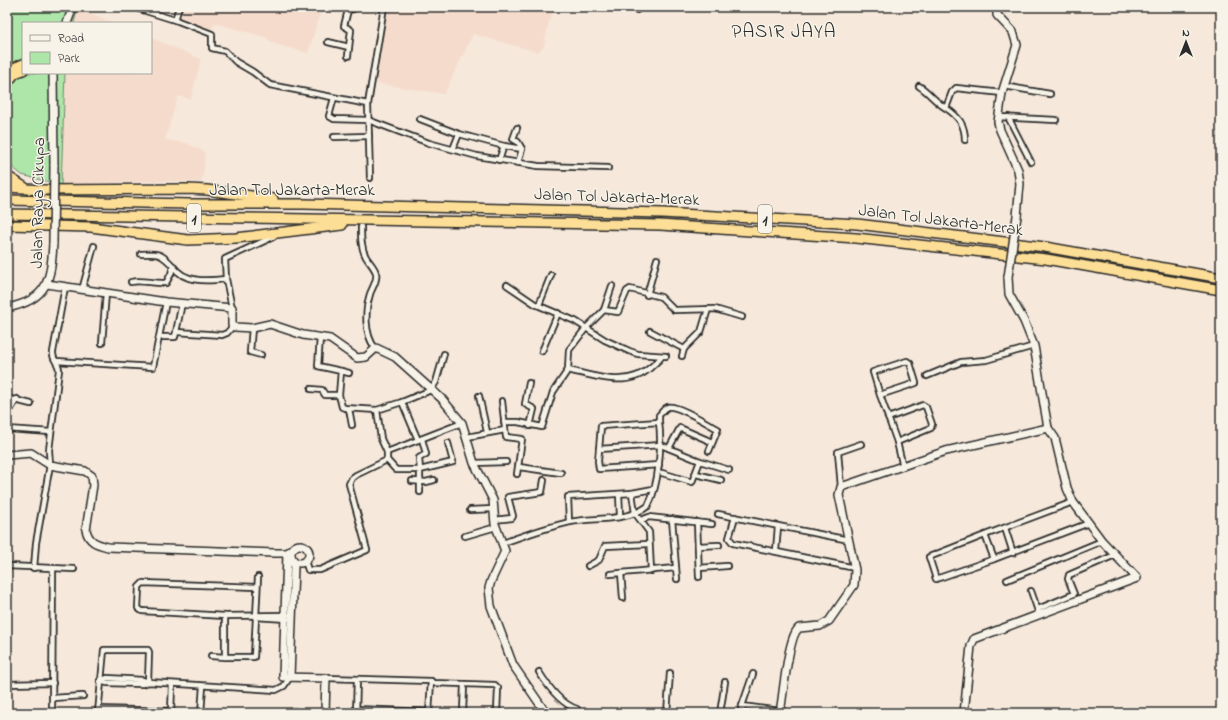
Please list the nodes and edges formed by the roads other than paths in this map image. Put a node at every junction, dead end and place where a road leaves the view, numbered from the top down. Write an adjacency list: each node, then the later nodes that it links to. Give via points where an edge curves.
1 (73, 7): 9 (street)
2 (134, 7): 7 (street)
3 (179, 7): 8 (street)
4 (354, 7): 11 (street, via 348,10 344,26 351,30)
5 (384, 7): 22 (street)
6 (997, 7): 19 (street, via 998,16 1013,32 1017,45)
7 (140, 8): 8 (street)
8 (175, 20): 21 (street, via 212,34 212,48 225,51 267,84)
9 (67, 22)
10 (328, 42): 11 (street)
11 (349, 46): 12 (street)
12 (348, 56)
13 (22, 64): 15 (highway)
14 (22, 70): 17 (highway, via 15,73)
15 (7, 71)
16 (53, 74): 59 (street, Jalan Raya Cikupa, bridge, via 53,243 52,270)
17 (7, 83)
18 (919, 86): 23 (street)
19 (1003, 90): 20 (street); 23 (street, via 956,88); 24 (street)
20 (1050, 94)
21 (334, 98): 22 (street); 27 (street, via 330,118)
22 (368, 104): 27 (street)
23 (946, 108): 33 (street, via 962,123)
24 (999, 117): 25 (street); 84 (street, bridge, via 1000,130 1018,170 1020,184 1008,277 1009,294 1024,320)
25 (1008, 117): 28 (street); 38 (street)
26 (420, 118): 30 (street)
27 (368, 120): 31 (street); 35 (street)
28 (1056, 120)
29 (517, 128): 36 (street, via 513,139)
30 (459, 134): 34 (street); 35 (street)
31 (369, 136): 32 (street); 42 (street)
32 (334, 137)
33 (965, 140)
34 (504, 146): 36 (street); 37 (street)
35 (452, 149): 37 (street)
36 (522, 149): 39 (street)
37 (499, 160): 39 (street)
38 (1031, 162)
39 (518, 163): 40 (street)
40 (608, 168)
41 (7, 176): 44 (highway)
42 (370, 178)
43 (7, 187): 44 (highway)
44 (27, 189): 46 (highway, via 207,190)
45 (7, 200): 46 (highway, Jalan Tol Jakarta–Merak / 1)
46 (304, 204): 56 (highway, Jalan Tol Jakarta–Merak / 1, via 662,213 857,224 1045,248)
47 (7, 214): 48 (highway, Jalan Tol Jakarta–Merak / 1)
48 (361, 224): 50 (highway); 64 (highway, Jalan Tol Jakarta–Merak / 1, via 660,225 856,238 1046,259); 85 (street, via 365,256 376,272 367,310 369,338)
49 (7, 225): 50 (highway, via 91,227 188,240)
50 (285, 232): 57 (street, via 229,256 224,262)
51 (94, 246): 63 (street)
52 (141, 254): 54 (street, via 159,254)
53 (656, 259): 66 (street)
54 (173, 266): 57 (street, via 179,274 187,278); 58 (street, via 166,283 138,280)
55 (552, 275): 69 (street)
56 (1221, 278)
57 (226, 279): 70 (street)
58 (131, 282)
59 (47, 284): 62 (street); 71 (street, Jalan Raya Cikupa, via 31,300)
60 (507, 285): 69 (street)
61 (612, 286): 73 (street)
62 (65, 287): 63 (street); 91 (street, via 53,352 53,359)
63 (82, 290): 65 (street)
64 (1221, 290)
65 (106, 293): 67 (street); 83 (street)
66 (647, 295): 72 (street, via 662,298 674,310); 73 (street, via 628,290 618,312)
67 (166, 302): 68 (street); 81 (street)
68 (182, 303): 70 (street); 80 (street)
69 (539, 305): 74 (street)
70 (232, 307): 76 (street)
71 (7, 308)
72 (708, 308): 75 (street); 86 (street, via 701,332)
73 (604, 310): 78 (street)
74 (558, 313): 78 (street); 87 (street)
75 (742, 317)
76 (233, 326): 77 (street); 80 (street, via 222,335)
77 (252, 328): 82 (street, via 270,324); 89 (street, via 250,352)
78 (586, 328): 92 (street, via 570,350); 92 (street, via 634,353 664,356 644,374 621,380)
79 (650, 331): 86 (street)
80 (177, 332): 81 (street, via 174,338)
81 (160, 337): 91 (street, via 154,365 150,368)
82 (320, 338): 85 (street, via 330,339 357,358 366,357); 93 (street, via 318,366)
83 (102, 343)
84 (1034, 346): 95 (street, via 986,360 961,362); 116 (street)
85 (375, 348): 98 (street, via 395,357)
86 (684, 350): 90 (street)
87 (542, 351)
88 (444, 354): 98 (street)
89 (261, 355)
90 (682, 356)
91 (56, 361): 119 (street, via 59,370)
92 (568, 370): 115 (street, via 553,392 542,427)
93 (341, 371): 94 (street); 99 (street)
94 (349, 373)
95 (927, 376)
96 (529, 383): 115 (street, via 525,404 534,409)
97 (311, 389): 99 (street, via 322,390 325,395)
98 (431, 390): 105 (street); 113 (street, via 452,409)
99 (339, 395): 107 (street, via 342,407)
100 (880, 395): 100 (street, via 873,372 909,362 916,382); 110 (street)
101 (479, 396): 120 (street)
102 (7, 398): 103 (street)
103 (16, 399): 106 (street); 109 (street)
104 (502, 401): 111 (street)
105 (402, 402): 108 (street); 122 (street)
106 (31, 404)
107 (349, 409): 108 (street); 114 (street)
108 (377, 410): 131 (street, via 381,439)
109 (7, 414)
110 (888, 418): 124 (street); 124 (street, via 923,405 926,407 931,428)
111 (504, 422): 115 (street, via 518,422); 118 (street)
112 (659, 422): 123 (street, via 659,416 666,408 682,410 719,430); 127 (street); 129 (street, via 602,426)
113 (462, 423): 121 (street); 122 (street)
114 (352, 425)
115 (530, 426)
116 (1048, 428): 140 (street, via 946,451); 157 (street, via 1055,438)
117 (7, 429): 119 (street)
118 (504, 430): 120 (street); 139 (street, via 507,437 522,439)
119 (51, 432): 137 (street)
120 (487, 432): 121 (street)
121 (467, 437): 136 (street)
122 (420, 439): 131 (street); 141 (street, via 426,454 419,458)
123 (712, 442): 128 (street, via 680,428); 130 (street)
124 (897, 442): 140 (street)
125 (448, 443): 141 (street, via 453,462)
126 (861, 444): 152 (street, via 838,452)
127 (662, 445): 128 (street); 129 (street); 138 (street)
128 (669, 447): 134 (street)
129 (598, 449): 138 (street, via 599,470)
130 (709, 451)
131 (387, 452): 133 (street)
132 (7, 455): 137 (street, via 31,453)
133 (388, 460): 141 (street, via 396,470); 186 (street, via 356,475 349,484 368,550 320,570 308,570)
134 (700, 461): 142 (street); 146 (street)
135 (506, 462): 136 (street)
136 (474, 463): 158 (street, via 491,496)
137 (50, 465): 184 (street, via 85,471 92,476 86,530 87,537 94,544 108,547); 190 (street)
138 (659, 465): 153 (street)
139 (519, 467): 143 (street); 145 (street)
140 (903, 467): 152 (street)
141 (420, 470): 151 (street)
142 (729, 470)
143 (561, 473)
144 (662, 473): 146 (street, via 692,482)
145 (517, 474)
146 (696, 474): 149 (street)
147 (434, 480): 151 (street)
148 (544, 480): 169 (street, via 542,492 508,497 513,516)
149 (721, 480)
150 (412, 481): 151 (street)
151 (420, 482): 154 (street)
152 (842, 487): 175 (street, via 839,495)
153 (653, 489): 155 (street); 160 (street, via 648,506)
154 (420, 492)
155 (632, 493): 156 (street); 160 (street)
156 (619, 494): 162 (street); 166 (street, via 568,497)
157 (1073, 502): 168 (street); 172 (street)
158 (494, 509): 159 (street); 169 (street)
159 (470, 510)
160 (635, 514): 162 (street); 165 (street)
161 (718, 514): 163 (street)
162 (620, 516): 166 (street)
163 (735, 517): 171 (street); 181 (street, via 729,538 731,542)
164 (672, 519): 165 (street, via 649,517); 167 (street); 192 (street)
165 (640, 520): 178 (street, via 648,530)
166 (569, 522): 177 (street)
167 (697, 522): 170 (street); 180 (street)
168 (1089, 523): 176 (street); 182 (street)
169 (495, 524): 173 (street); 177 (street)
170 (712, 524)
171 (778, 526): 175 (street); 181 (street)
172 (1005, 528): 174 (street); 182 (street)
173 (465, 536)
174 (985, 536): 185 (street); 185 (street, via 930,556 928,559 935,577 939,579)
175 (850, 540): 194 (street)
176 (1102, 541): 183 (street); 202 (street)
177 (503, 543): 240 (street, via 505,554 489,588 494,617 513,665)
178 (649, 544): 188 (street, via 605,546 599,560); 196 (street)
179 (719, 545): 180 (street)
180 (698, 546): 193 (street)
181 (776, 551): 194 (street)
182 (1014, 553): 185 (street)
183 (1115, 555): 206 (street, via 1069,575 1074,594); 206 (street, via 1137,578)
184 (289, 556): 186 (street, via 297,563); 186 (street, via 294,548 299,546 307,549 308,557); 209 (street)
185 (994, 559)
186 (305, 561)
187 (7, 566): 190 (street)
188 (588, 566)
189 (726, 566): 193 (street)
190 (34, 568): 191 (street)
191 (53, 568): 195 (street); 222 (street)
192 (676, 568): 196 (street); 201 (street)
193 (699, 568): 200 (street)
194 (855, 568): 234 (street, via 854,585 833,618 823,625 799,628 795,632)
195 (74, 569)
196 (651, 571): 197 (street)
197 (621, 573): 198 (street); 205 (street)
198 (610, 574)
199 (258, 577): 203 (street)
200 (699, 577)
201 (677, 579)
202 (1007, 580)
203 (257, 587): 207 (street, via 143,583 140,585 140,611); 208 (street)
204 (1031, 591): 206 (street)
205 (623, 598)
206 (1039, 612): 245 (street, via 973,641)
207 (225, 616): 208 (street); 211 (street)
208 (255, 616): 209 (street); 211 (street, via 254,657)
209 (289, 617): 216 (street)
210 (211, 656): 211 (street)
211 (225, 657)
212 (539, 672): 241 (street, via 550,687)
213 (670, 673): 242 (street)
214 (753, 674): 229 (street)
215 (326, 678): 216 (street); 217 (street); 237 (street)
216 (286, 679): 226 (street, via 276,690)
217 (358, 680): 219 (street); 231 (street)
218 (100, 681): 220 (street, via 107,678); 220 (street, via 104,650 145,650 149,652); 230 (street)
219 (431, 681): 225 (street); 233 (street)
220 (148, 682): 224 (street)
221 (724, 682): 243 (street)
222 (53, 683): 223 (street); 228 (street)
223 (7, 684)
224 (172, 684): 226 (street); 232 (street)
225 (464, 684): 238 (street); 239 (street, via 497,686)
226 (202, 686): 236 (street)
227 (83, 696): 228 (street)
228 (53, 698): 235 (street)
229 (742, 706): 234 (street); 244 (street)
230 (98, 711): 232 (street)
231 (356, 711): 233 (street)
232 (171, 712)
233 (430, 712)
234 (780, 712)
235 (52, 713)
236 (201, 713)
237 (325, 713)
238 (464, 713)
239 (497, 713)
240 (546, 713)
241 (579, 713)
242 (666, 713)
243 (720, 713)
244 (740, 713)
245 (964, 713)

